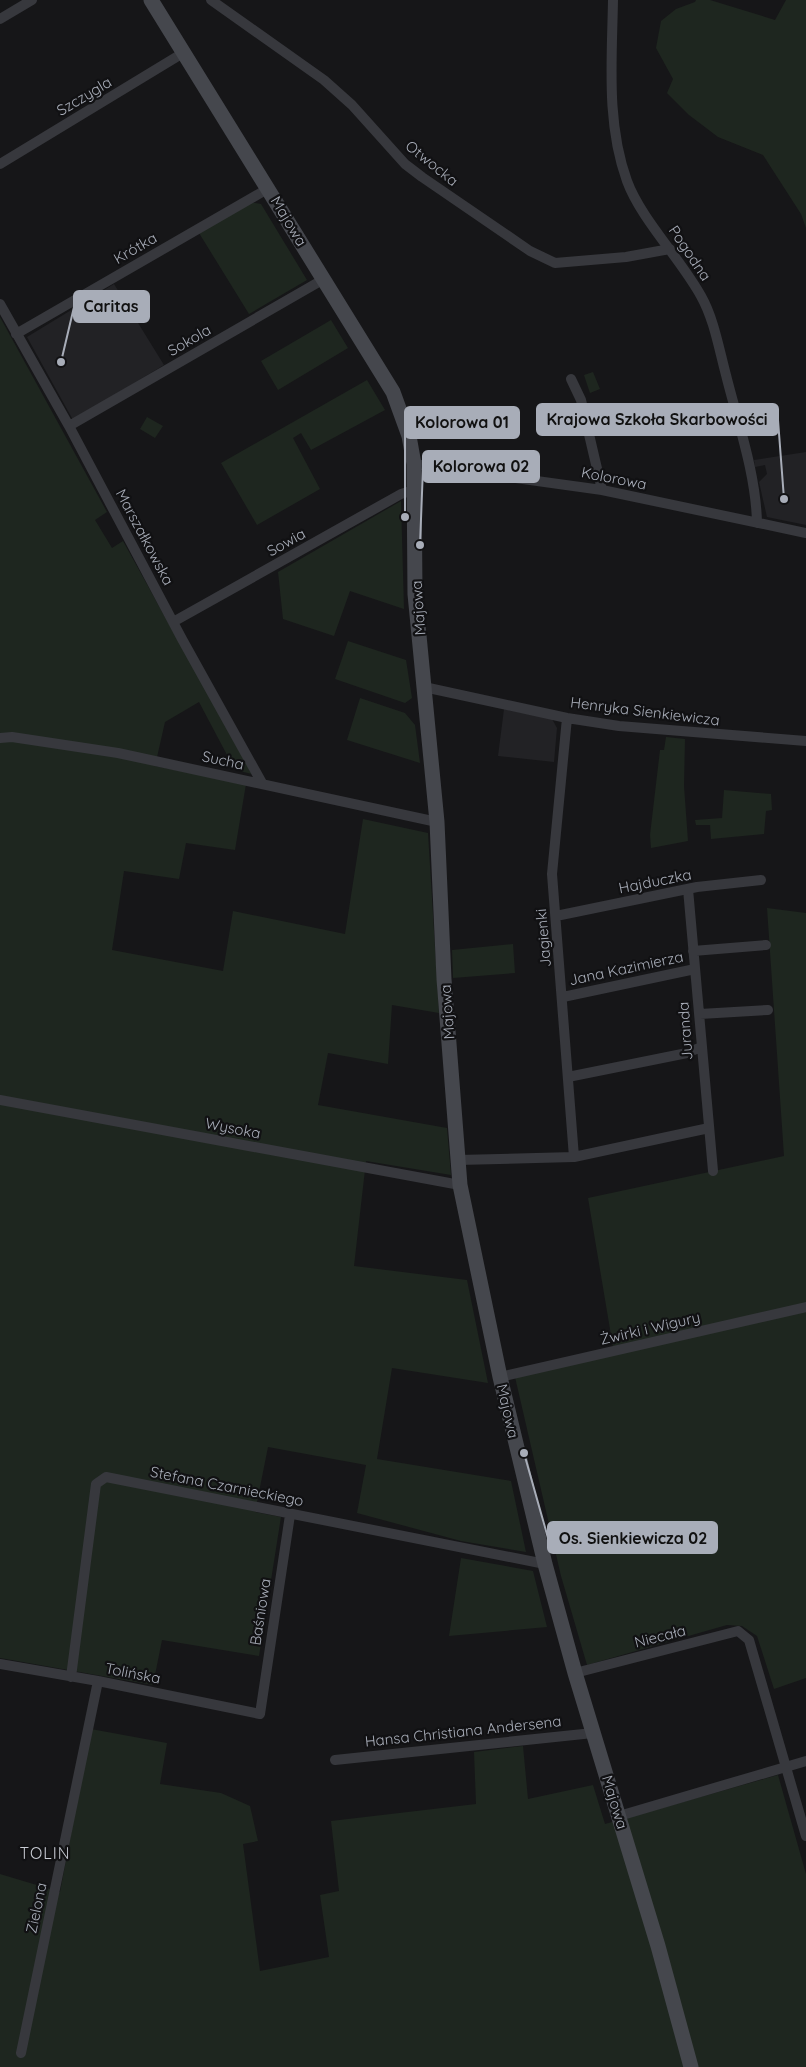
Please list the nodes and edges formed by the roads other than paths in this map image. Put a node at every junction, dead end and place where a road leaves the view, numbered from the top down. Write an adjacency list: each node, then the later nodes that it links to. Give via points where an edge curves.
1 (32, 0): 5 (street)
2 (151, 0): 6 (street, Majowa)
3 (211, 0): 9 (street, Otwocka, via 324,80 352,105 405,164 537,255 555,263 626,257)
4 (613, 0): 9 (street, Pogodna, via 611,88 616,139 627,181)
5 (0, 19)
6 (183, 53): 7 (street, Szczygla); 8 (street, Majowa)
7 (0, 164)
8 (269, 188): 10 (street, Majowa); 12 (street, Krótka)
9 (670, 249): 18 (street, Pogodna, via 702,297 712,323 747,458)
10 (324, 279): 14 (street, Sokola); 15 (street, Majowa, via 393,392 409,436)
11 (0, 304): 12 (street, Marszałkowska)
12 (16, 334): 14 (street, Marszałkowska)
13 (571, 379): 17 (street, via 582,400)
14 (69, 426): 20 (street, Marszałkowska)
15 (414, 464): 16 (street, Majowa); 17 (street, Kolorowa)
16 (414, 490): 20 (street, Sowia, via 401,494); 21 (street, Majowa, via 415,594)
17 (602, 490): 18 (street, Kolorowa)
18 (757, 524): 19 (street, Kolorowa)
19 (806, 534)
20 (173, 622): 25 (street, Marszałkowska)
21 (424, 687): 22 (street, Henryka Sienkiewicza); 26 (street, Majowa)
22 (567, 718): 24 (street, Henryka Sienkiewicza, via 619,726); 29 (street, Jagienki, via 552,874)
23 (0, 738): 25 (street, Sucha, via 118,752)
24 (806, 741)
25 (262, 783): 26 (street, Sucha)
26 (437, 822): 41 (street, Majowa, via 444,979)
27 (761, 880): 28 (street, Hajduczka)
28 (688, 889): 29 (street, Hajduczka); 31 (street, Juranda)
29 (556, 916): 33 (street, Jagienki)
30 (766, 945): 31 (street, Jana Kazimierza)
31 (693, 951): 32 (street, Juranda)
32 (695, 969): 33 (street, Jana Kazimierza); 35 (street, Juranda)
33 (563, 997): 37 (street, Jagienki)
34 (768, 1010): 35 (street)
35 (700, 1014): 36 (street, Juranda)
36 (701, 1047): 37 (street, via 687,1054); 39 (street, Juranda)
37 (568, 1077): 40 (street, Jagienki)
38 (0, 1100): 43 (street, Wysoka)
39 (709, 1128): 40 (street); 42 (street, Juranda)
40 (574, 1157): 41 (street)
41 (458, 1160): 43 (street, Majowa)
42 (713, 1171)
43 (460, 1185): 45 (street, Majowa)
44 (806, 1307): 45 (street, Żwirki i Wigury)
45 (500, 1377): 47 (street, Majowa)
46 (290, 1515): 47 (street, Stefana Czarnieckiego); 50 (street, Stefana Czarnieckiego, via 106,1477 96,1484); 52 (street, Baśniowa)
47 (545, 1564): 49 (street, Majowa)
48 (0, 1664): 50 (street, Tolińska)
49 (575, 1673): 53 (street, Majowa); 56 (street, Niecała, via 738,1631 749,1640)
50 (71, 1677): 51 (street, Tolińska)
51 (98, 1681): 52 (street, Tolińska); 59 (street, Zielona)
52 (260, 1714)
53 (593, 1733): 54 (street, Hansa Christiana Andersena); 57 (street, Majowa)
54 (335, 1760)
55 (806, 1761): 56 (street)
56 (786, 1766): 57 (street); 58 (street)
57 (619, 1816): 60 (street, Majowa)
58 (806, 1836)
59 (21, 2053)
60 (691, 2067)

